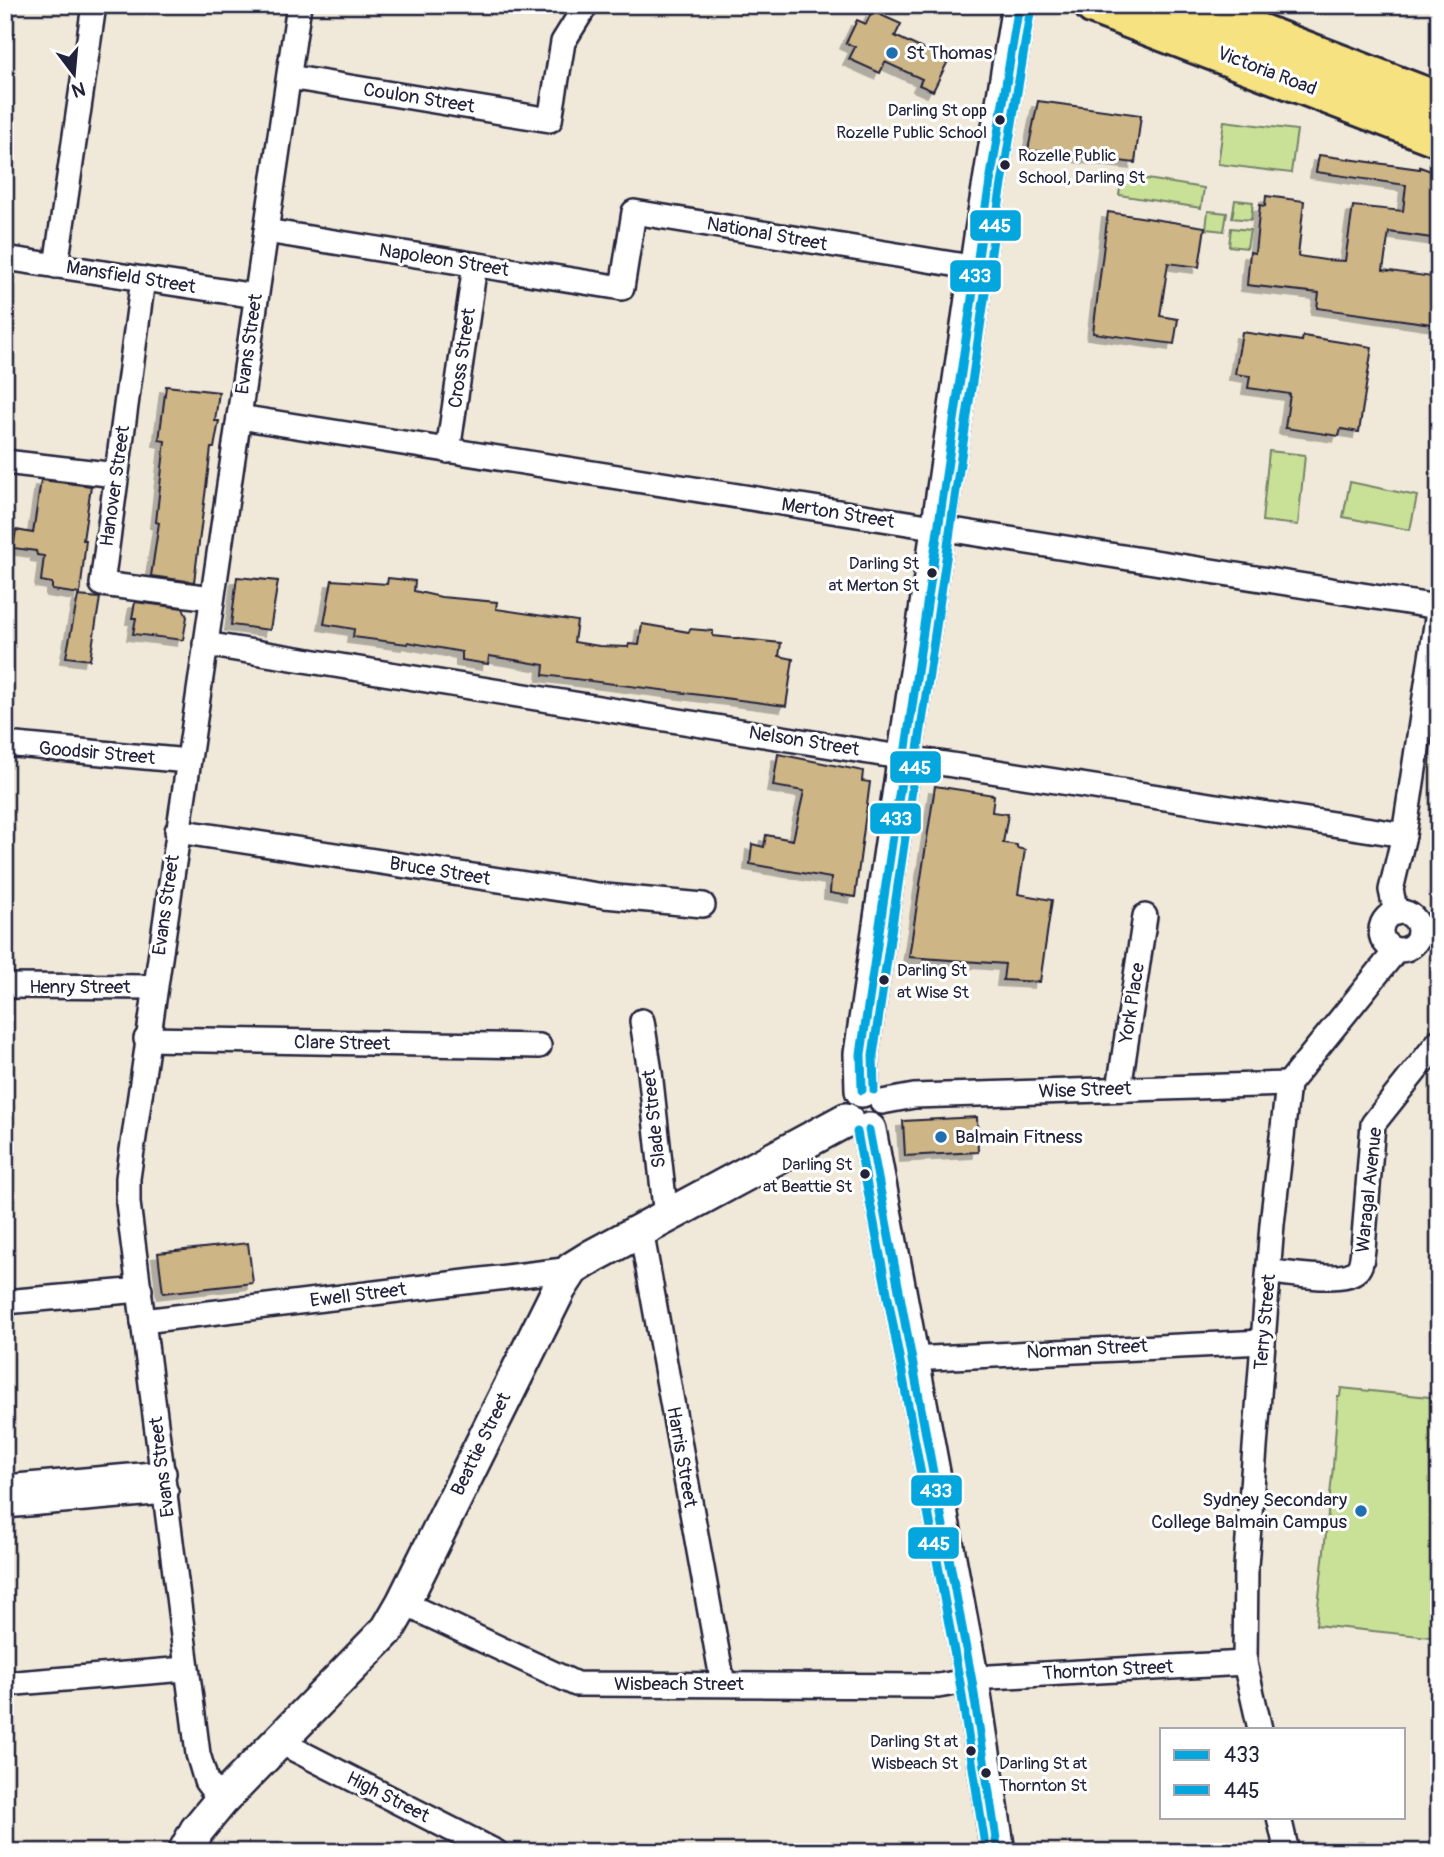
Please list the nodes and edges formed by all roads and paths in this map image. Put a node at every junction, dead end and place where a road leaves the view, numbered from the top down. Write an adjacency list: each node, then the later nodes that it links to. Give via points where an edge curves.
1 (94, 5): 13 (street)
2 (299, 5): 7 (street, Evans Street)
3 (586, 5): 7 (street, Coulon Street, via 563,42 550,120)
4 (1019, 5): 14 (street)
5 (1094, 5): 9 (highway, Victoria Road)
6 (1185, 5): 8 (highway, Victoria Road)
7 (289, 77): 10 (street, Evans Street)
8 (1439, 102)
9 (1439, 137)
10 (266, 231): 12 (street, Napoleon Street); 17 (street, Evans Street)
11 (5, 258): 13 (street, Mansfield Street)
12 (475, 265): 16 (street, Napoleon Street); 19 (street, Cross Street)
13 (56, 266): 15 (street, Mansfield Street)
14 (977, 268): 16 (street, National Street, via 635,212); 22 (street)
15 (143, 279): 17 (street, Mansfield Street); 21 (street, Hanover Street)
16 (622, 288)
17 (256, 296): 18 (street, Evans Street)
18 (239, 417): 19 (street, Merton Street); 23 (street, Evans Street)
19 (448, 451): 22 (street, Merton Street)
20 (5, 462): 21 (street)
21 (116, 475): 23 (street, Hanover Street, via 102,584)
22 (940, 529): 24 (street, Merton Street); 27 (street)
23 (212, 597): 25 (street, Evans Street)
24 (1439, 606): 30 (street)
25 (205, 644): 27 (street, Nelson Street); 28 (street, Evans Street)
26 (5, 744): 28 (street, Goodsir Street)
27 (907, 758): 30 (street, Nelson Street); 44 (street, via 861,1054)
28 (188, 761): 29 (street, Evans Street)
29 (177, 831): 31 (street, Bruce Street, via 605,896); 37 (street, Evans Street)
30 (1404, 835): 32 (street, via 1391,890)
31 (703, 905)
32 (1395, 912): 34 (street); 35 (street, via 1385,919 1381,930)
33 (1145, 916): 43 (street, York Place)
34 (1428, 921): 35 (street, via 1416,942 1406,949)
35 (1393, 949): 42 (street)
36 (5, 986): 37 (street, Henry Street)
37 (154, 987): 39 (street, Evans Street)
38 (642, 1021): 45 (street, Slade Street, via 650,1072)
39 (146, 1039): 41 (street, Clare Street); 48 (street, Evans Street, via 128,1178)
40 (1439, 1041): 47 (street, Waragal Avenue, via 1373,1124 1361,1262 1356,1271 1342,1278)
41 (539, 1046)
42 (1288, 1084): 43 (street, Wise Street); 47 (street, Terry Street)
43 (1119, 1090): 44 (street, Wise Street, via 914,1096)
44 (865, 1110): 45 (street, Beattie Street); 52 (street)
45 (653, 1224): 46 (street, Beattie Street); 60 (street, Harris Street)
46 (572, 1269): 50 (street, Ewell Street); 55 (street, Beattie Street)
47 (1270, 1272): 51 (street, Terry Street)
48 (140, 1290): 49 (street); 50 (street, Evans Street)
49 (5, 1302)
50 (144, 1321): 53 (street, Evans Street)
51 (1263, 1342): 52 (street, Norman Street); 56 (street, Terry Street, via 1246,1566)
52 (911, 1359): 58 (street)
53 (165, 1483): 54 (street); 57 (street, Evans Street)
54 (12, 1496)
55 (403, 1603): 60 (street, Wisbeach Street, via 576,1685); 62 (street, Beattie Street, via 388,1629)
56 (1245, 1663): 58 (street, Thornton Street); 61 (street, Terry Street)
57 (186, 1669): 59 (street); 63 (street, Evans Street, via 200,1765)
58 (972, 1681): 60 (street, Wisbeach Street, via 938,1686); 67 (street)
59 (5, 1684)
60 (723, 1684)
61 (1260, 1728)
62 (280, 1742): 63 (street, Beattie Street); 66 (street, High Street)
63 (222, 1801): 65 (street, Beattie Street, via 197,1830)
64 (1279, 1818): 68 (street)
65 (186, 1852)
66 (496, 1852)
67 (998, 1852)
68 (1287, 1852)

